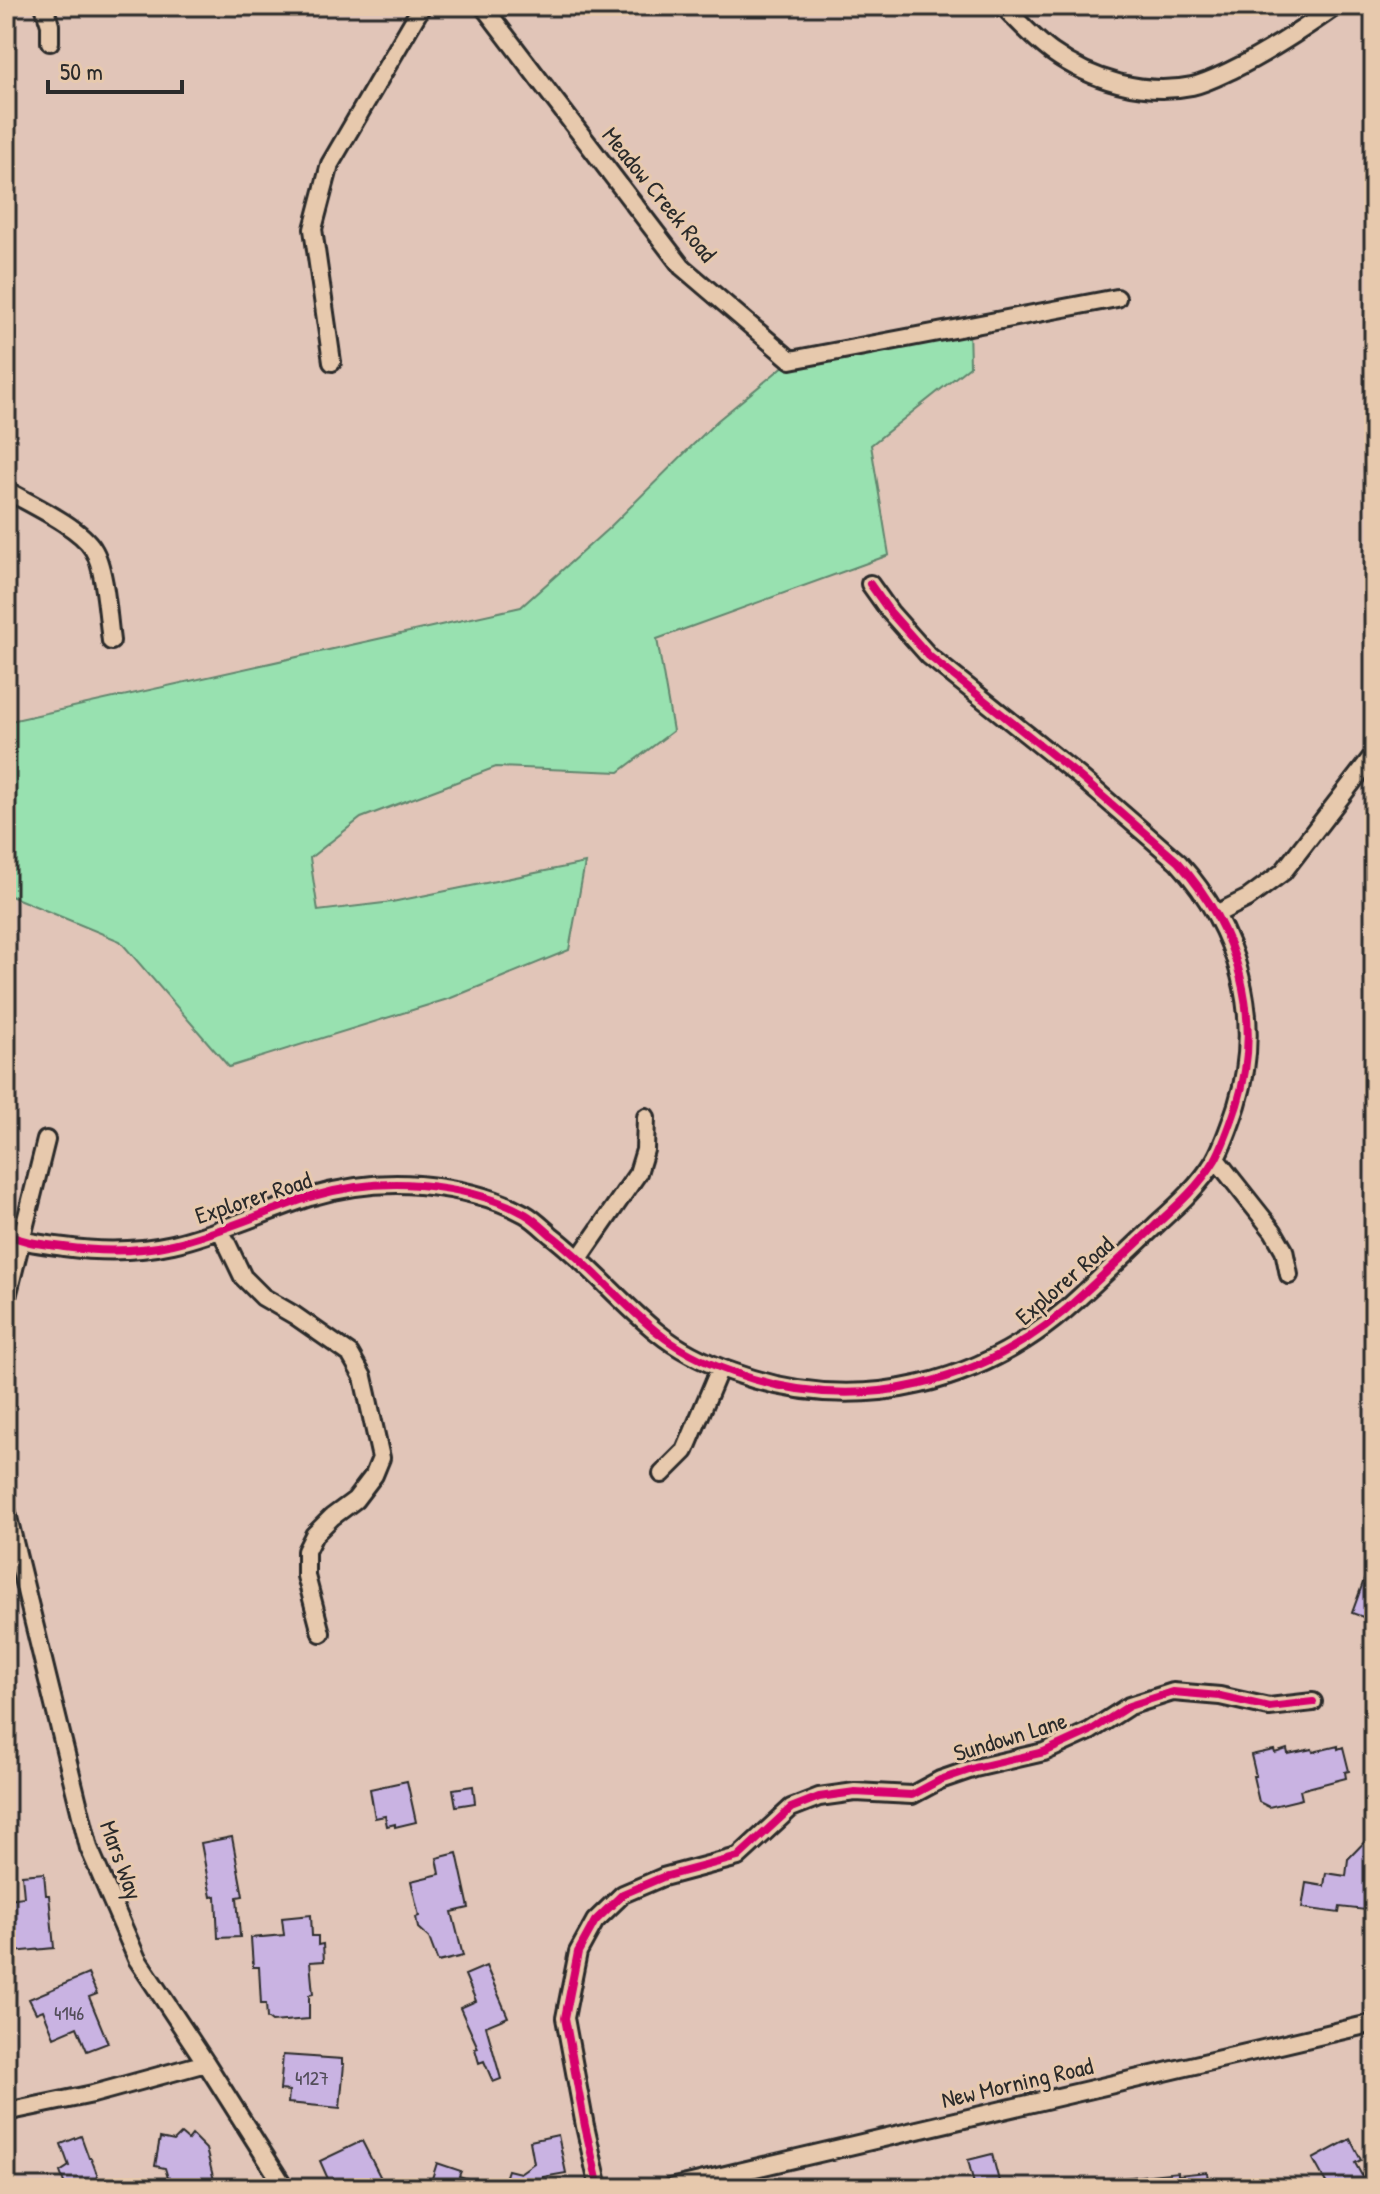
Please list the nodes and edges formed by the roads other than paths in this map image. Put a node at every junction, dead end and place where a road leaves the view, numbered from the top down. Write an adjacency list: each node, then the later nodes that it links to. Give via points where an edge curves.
1 (44, 6): 6 (street)
2 (422, 6): 8 (street, via 330,164 316,215 313,229)
3 (483, 6): 7 (street, Meadow Creek Road, via 682,267 791,360)
4 (1003, 6): 5 (street, via 1050,50 1083,71 1119,84 1156,89 1209,81 1289,39)
5 (1336, 6)
6 (50, 42)
7 (1117, 298)
8 (332, 362)
9 (6, 490): 11 (street, via 81,534 95,551)
10 (870, 584): 13 (street, Explorer Road, via 929,656 1162,847)
11 (111, 641)
12 (1374, 754): 13 (street, via 1283,872)
13 (1216, 914): 16 (street, Explorer Road, via 1240,972 1248,1034 1240,1096)
14 (646, 1117): 19 (street, via 638,1173)
15 (46, 1140): 18 (street)
16 (1216, 1159): 20 (street, via 1273,1231); 22 (street, Explorer Road, via 1192,1191 1069,1308 1026,1341 976,1367 893,1390 835,1393 776,1385)
17 (220, 1229): 18 (street, Explorer Road, via 174,1244 126,1251); 19 (street, Explorer Road, via 339,1190 421,1185 475,1195 526,1215); 25 (street, via 243,1277 263,1297 350,1354 363,1377 381,1458 355,1500 314,1535 306,1551 306,1576)
18 (14, 1238): 21 (street)
19 (580, 1257): 22 (street, Explorer Road, via 658,1333)
20 (1289, 1275)
21 (6, 1301)
22 (720, 1368): 23 (street, via 685,1451)
23 (662, 1474)
24 (6, 1509): 28 (street, Mars Way, via 89,1848 137,1959)
25 (321, 1633)
26 (1313, 1702): 31 (street, Sundown Lane, via 1269,1707 1173,1692 1129,1706 1044,1752 963,1772 912,1795 855,1792 819,1797 791,1808 738,1857 623,1894 595,1921 578,1952 565,2018)
27 (1374, 2023): 32 (street, New Morning Road)
28 (206, 2063): 29 (street); 30 (street, Mars Way)
29 (6, 2112)
30 (285, 2188)
31 (599, 2188)
32 (670, 2188)

